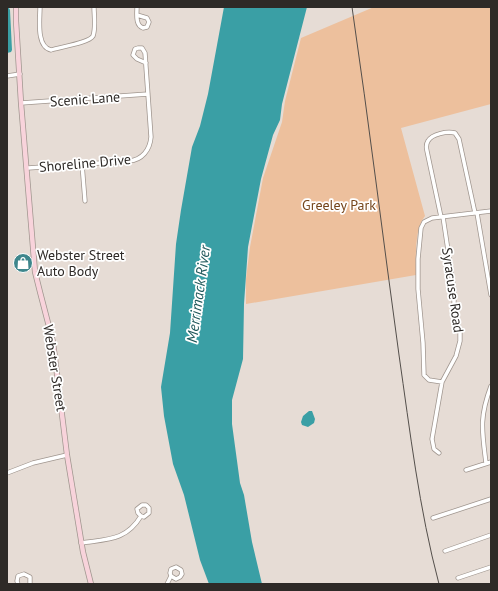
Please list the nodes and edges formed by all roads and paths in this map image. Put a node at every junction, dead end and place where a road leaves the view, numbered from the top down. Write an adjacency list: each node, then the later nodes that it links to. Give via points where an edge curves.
1 (16, 7): 7 (main road, Webster Street)
2 (40, 7): 3 (street, via 42,42 52,50 92,38)
3 (94, 7)
4 (137, 7): 5 (street)
5 (137, 15)
6 (146, 63): 6 (street, Shoreline Drive, via 134,57 134,49 144,50); 9 (street, Shoreline Drive)
7 (20, 74): 8 (street); 10 (main road, Webster Street)
8 (7, 76)
9 (148, 94): 10 (street, Scenic Lane); 11 (street, Shoreline Drive, via 151,137 145,154 133,161)
10 (21, 104): 12 (main road, Webster Street)
11 (82, 164): 12 (street, Shoreline Drive); 13 (street)
12 (28, 168): 21 (main road, Webster Street, via 35,272 53,342)
13 (85, 201)
14 (491, 211): 15 (street)
15 (476, 213): 16 (street); 16 (street, Syracuse Road, via 459,139 455,133 448,132 434,136 427,144); 17 (street)
16 (442, 217): 18 (street, Syracuse Road, via 460,341 456,356); 18 (street, via 424,222 421,228 418,279 424,375 429,380)
17 (491, 295)
18 (442, 382): 20 (street, Syracuse Road, via 432,439 434,449)
19 (491, 386): 23 (street, via 482,420)
20 (439, 453)
21 (67, 455): 25 (street, via 32,463); 30 (main road, Webster Street)
22 (491, 462): 23 (street)
23 (486, 463): 24 (street)
24 (466, 470)
25 (7, 473)
26 (491, 499): 28 (street)
27 (141, 516): 30 (street, via 132,529 123,534)
28 (433, 518)
29 (491, 535): 31 (street)
30 (81, 543): 37 (main road, Webster Street)
31 (445, 551)
32 (491, 568): 34 (street)
33 (171, 576): 38 (street)
34 (458, 578)
35 (18, 584): 36 (street, via 18,576 24,574 30,577)
36 (30, 584)
37 (91, 584)
38 (167, 584)

